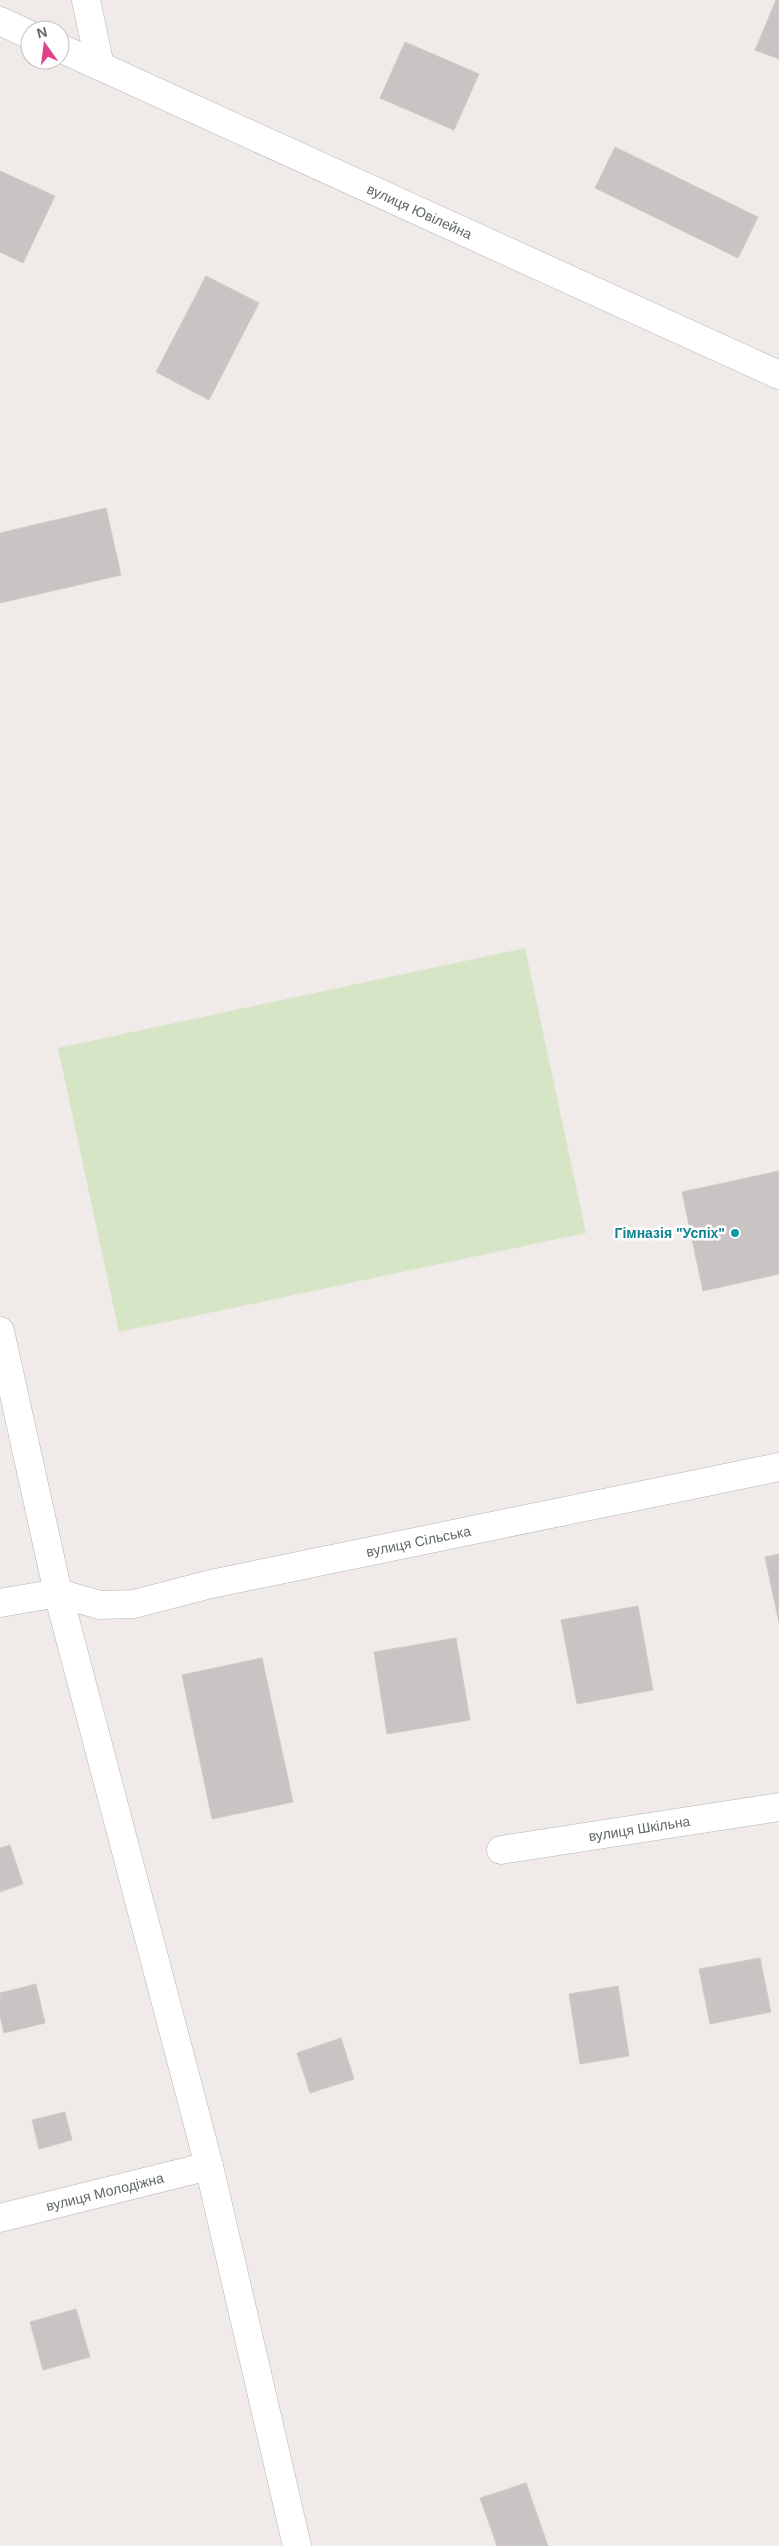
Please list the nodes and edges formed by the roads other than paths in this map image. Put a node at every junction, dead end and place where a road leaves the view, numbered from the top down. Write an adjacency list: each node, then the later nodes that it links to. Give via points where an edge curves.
1 (86, 0): 5 (street)
2 (0, 22): 3 (street)
3 (20, 31)
4 (70, 52): 5 (street, вулиця Ювілейна)
5 (100, 66): 6 (street, вулиця Ювілейна)
6 (779, 375)
7 (0, 1331): 9 (street)
8 (779, 1467): 9 (street, вулиця Сільська, via 212,1584 134,1604 100,1605)
9 (58, 1593): 10 (street); 13 (street)
10 (0, 1603)
11 (779, 1808): 12 (street, вулиця Шкільна)
12 (501, 1850)
13 (209, 2166): 14 (street, вулиця Молодіжна); 15 (street)
14 (0, 2218)
15 (298, 2546)

